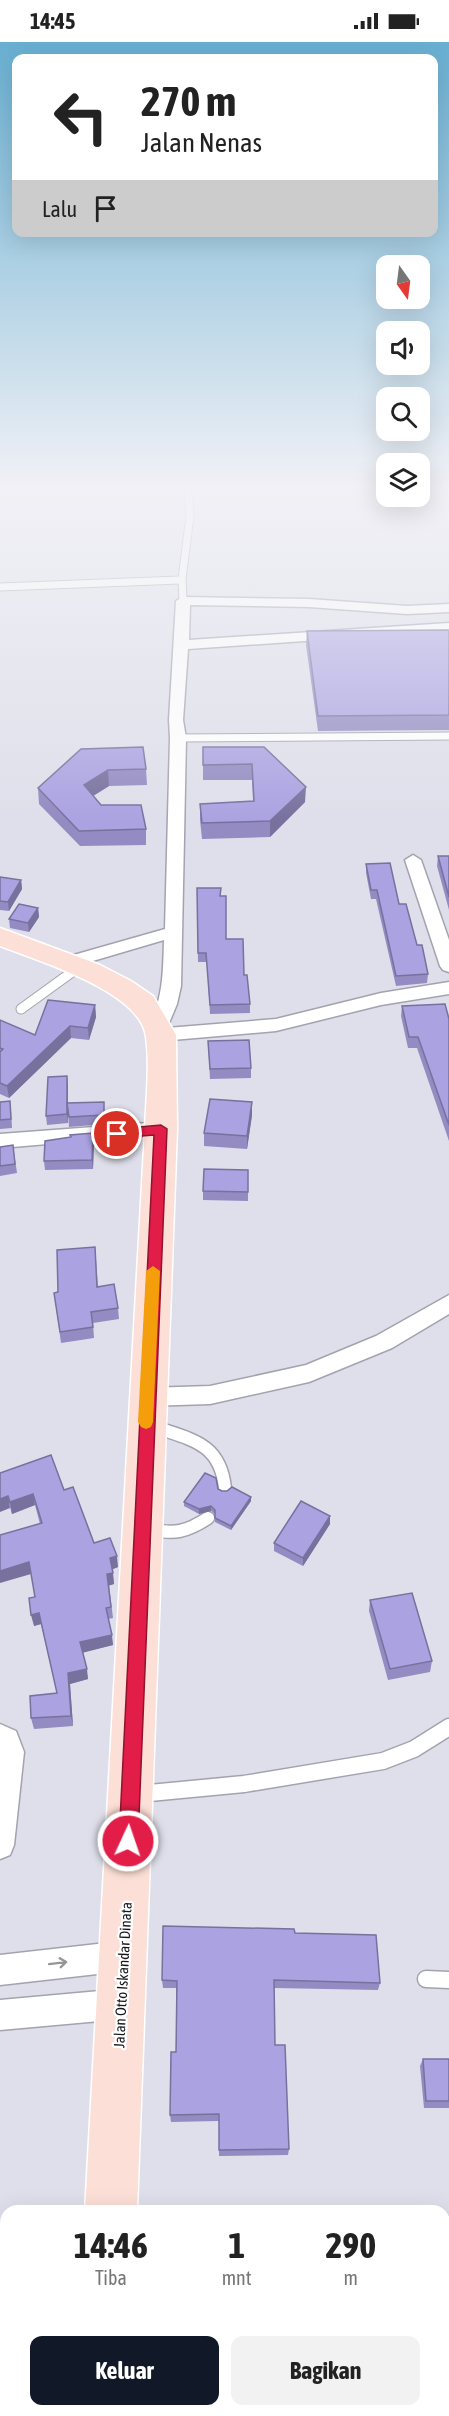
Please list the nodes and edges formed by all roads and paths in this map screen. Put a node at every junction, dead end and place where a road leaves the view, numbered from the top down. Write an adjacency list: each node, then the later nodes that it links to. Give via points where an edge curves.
1 (183, 601): 2 (street, via 309,603 408,610); 4 (street)
2 (449, 608)
3 (449, 627): 4 (street)
4 (181, 645): 6 (street)
5 (449, 736): 6 (lane)
6 (178, 738): 8 (street)
7 (413, 860): 11 (street)
8 (173, 932): 10 (street); 14 (street, via 172,986)
9 (0, 936): 10 (main road)
10 (74, 964): 13 (lane); 14 (main road, via 121,987 142,1003)
11 (449, 966)
12 (449, 988): 14 (street, via 381,999 276,1025)
13 (21, 1009)
14 (159, 1031): 15 (main road, Jalan Otto Iskandar Dinata)
15 (161, 1129): 16 (street); 18 (main road, Jalan Otto Iskandar Dinata)
16 (0, 1141)
17 (449, 1303): 18 (street, via 384,1342 309,1373)
18 (146, 1411): 19 (lane, via 206,1446 219,1458 225,1471); 21 (main road, Jalan Otto Iskandar Dinata)
19 (225, 1488)
20 (208, 1518): 21 (lane, via 187,1531 165,1534)
21 (142, 1524): 24 (main road, Jalan Otto Iskandar Dinata)
22 (449, 1727): 24 (lane, via 414,1749 383,1761 244,1784)
23 (0, 1737): 25 (street, via 9,1744 10,1752)
24 (130, 1795): 26 (main road, Jalan Otto Iskandar Dinata)
25 (0, 1845)
26 (124, 1956): 27 (street, one-way to 26); 30 (main road, Jalan Otto Iskandar Dinata)
27 (0, 1970)
28 (426, 1979): 29 (lane)
29 (449, 1980)
30 (122, 2004): 31 (street); 32 (main road, Jalan Otto Iskandar Dinata)
31 (0, 2015)
32 (111, 2205)

